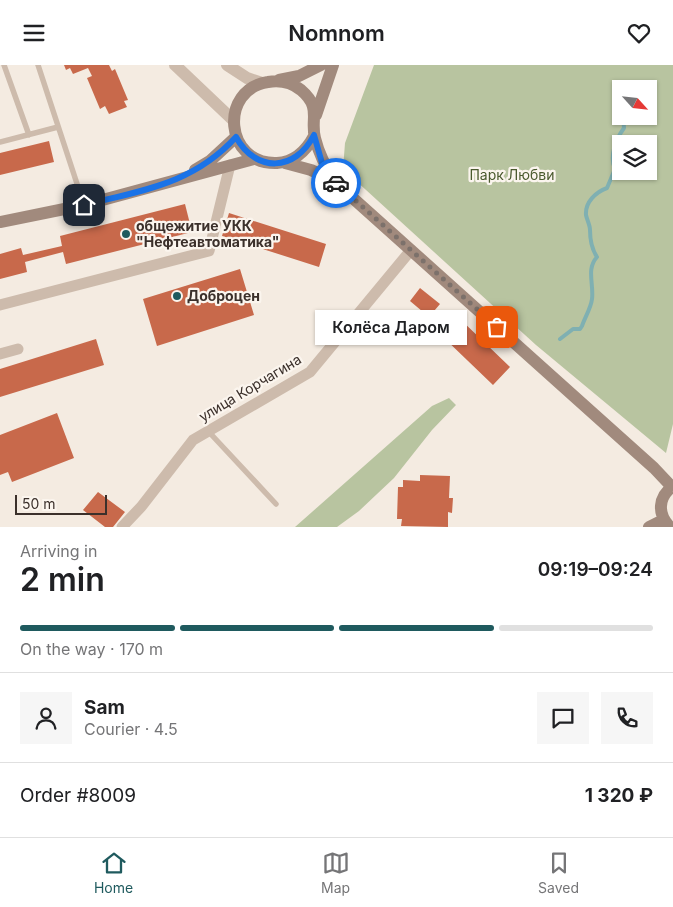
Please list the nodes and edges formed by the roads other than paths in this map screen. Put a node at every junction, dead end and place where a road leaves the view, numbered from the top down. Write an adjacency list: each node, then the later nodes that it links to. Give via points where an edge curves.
1 (4, 65): 12 (lane)
2 (38, 65): 11 (lane)
3 (175, 65): 10 (street)
4 (227, 65): 8 (street)
5 (321, 65): 7 (main road, via 300,76)
6 (333, 65): 9 (main road)
7 (276, 81): 8 (main road); 9 (main road, via 300,89 310,100)
8 (262, 83): 10 (main road, via 249,90 237,104)
9 (316, 115): 13 (main road)
10 (233, 120): 14 (main road)
11 (58, 127): 12 (lane); 21 (lane)
12 (29, 135): 15 (lane)
13 (314, 135): 17 (main road, via 299,156); 20 (main road, via 322,163)
14 (236, 137): 16 (main road, via 242,149); 19 (main road, via 210,161)
15 (0, 142)
16 (254, 159): 17 (main road); 18 (main road)
17 (285, 163): 20 (main road, via 311,170)
18 (230, 165): 19 (main road); 24 (street, via 209,251)
19 (170, 183): 21 (main road)
20 (336, 183): 23 (main road)
21 (84, 205): 22 (main road)
22 (0, 222)
23 (411, 250): 27 (street, улица Корчагина, via 310,372); 28 (main road)
24 (0, 305)
25 (18, 349): 26 (street)
26 (0, 354)
27 (208, 431): 29 (lane); 31 (street, улица Корчагина, via 193,440)
28 (672, 486): 30 (main road, via 662,497 660,510)
29 (276, 505)
30 (667, 523): 32 (main road)
31 (122, 527)
32 (649, 527)

